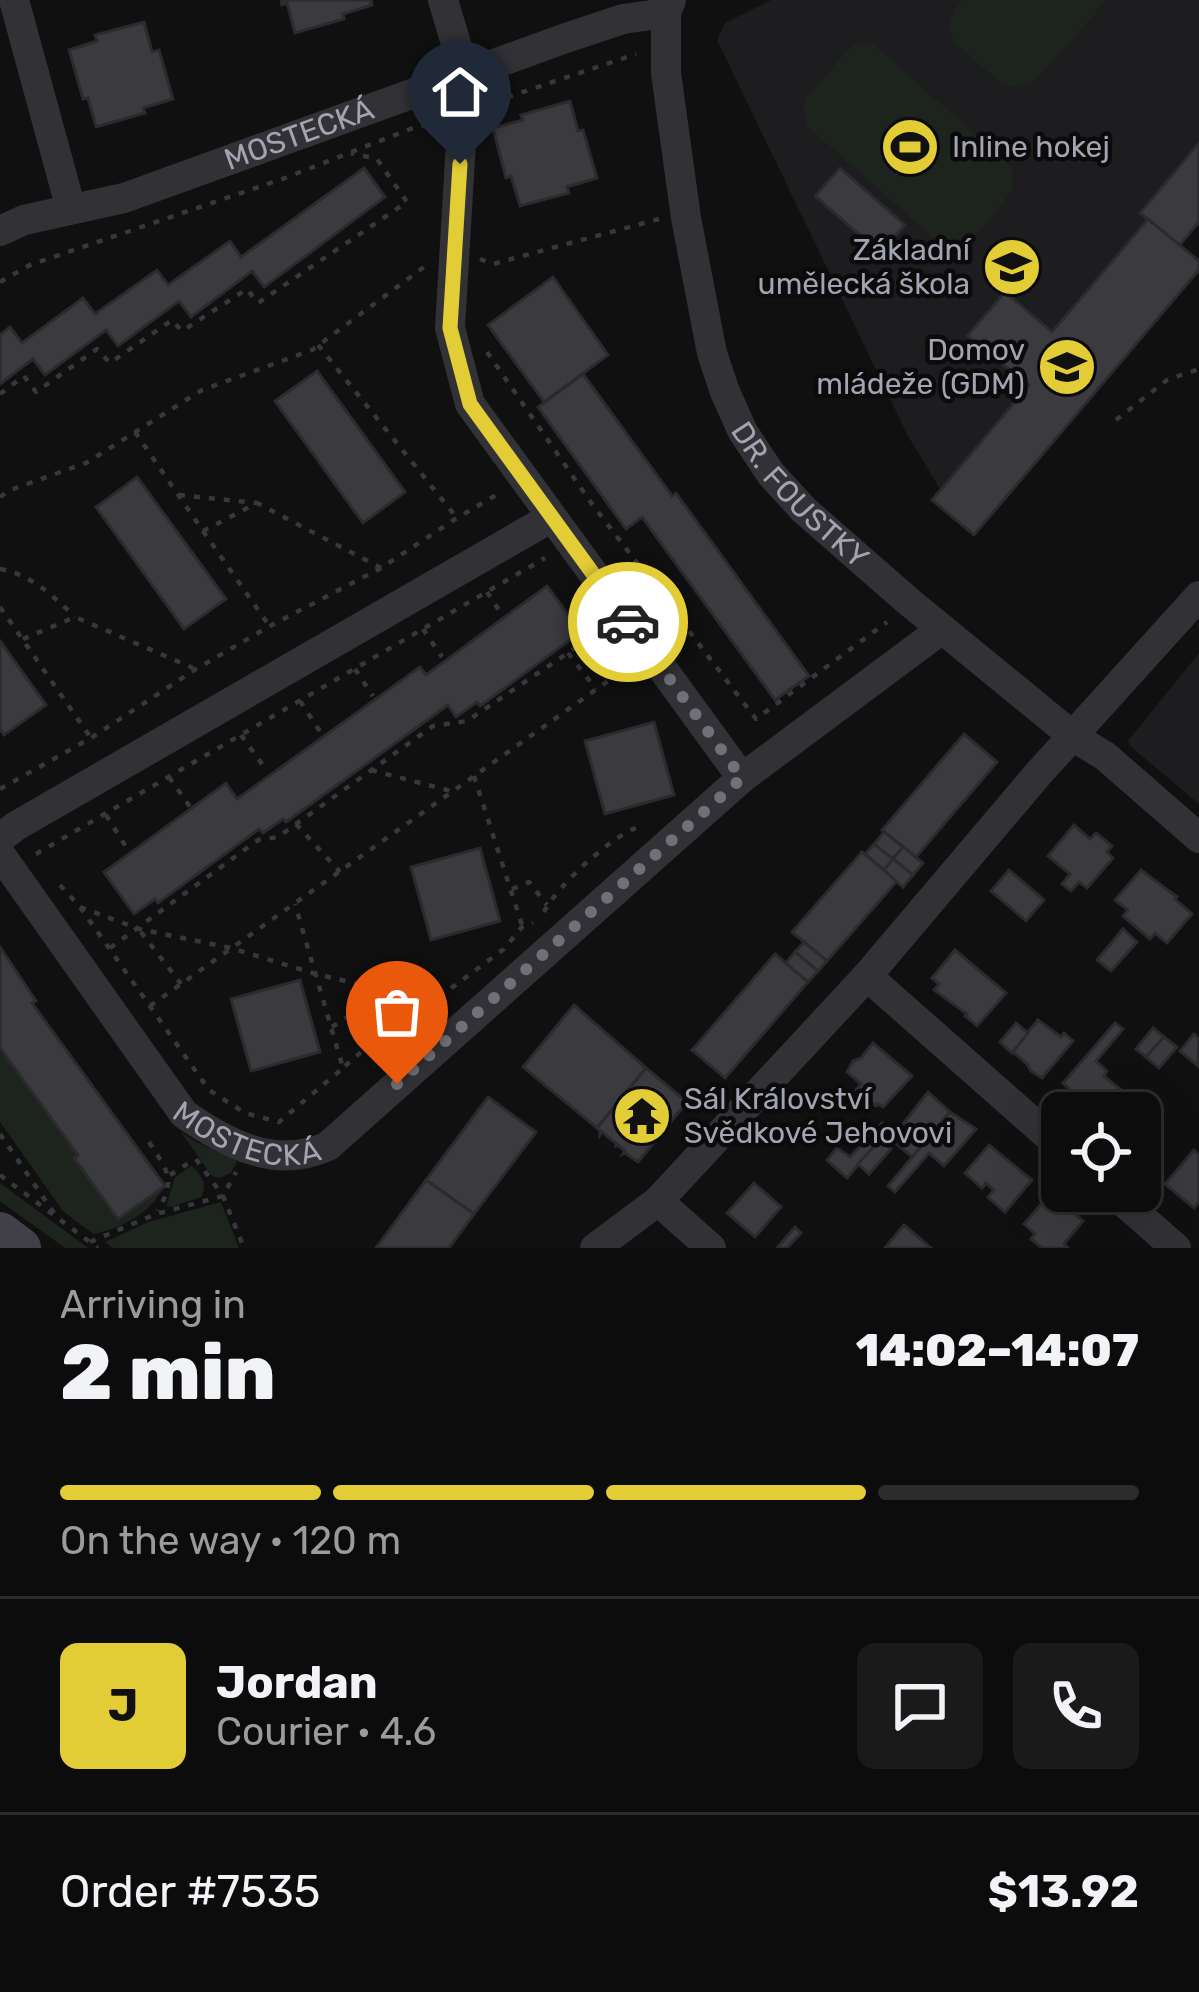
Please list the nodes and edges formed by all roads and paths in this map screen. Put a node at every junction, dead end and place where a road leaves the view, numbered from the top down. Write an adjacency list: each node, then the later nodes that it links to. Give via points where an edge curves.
1 (14, 0): 9 (street)
2 (443, 0): 5 (street)
3 (669, 6): 5 (street, MOSTECKÁ); 41 (street, DR. FOUSTKY, via 666,73 677,163 725,392 771,474)
4 (635, 53): 6 (path)
5 (465, 74): 9 (street, MOSTECKÁ, via 124,198); 12 (street)
6 (483, 105)
7 (443, 126): 8 (path, via 418,126)
8 (351, 153): 13 (path); 17 (path, via 377,159 407,202 258,302 247,289 182,331 172,320 110,363 97,349 36,392 24,376)
9 (71, 209): 11 (street, MOSTECKÁ)
10 (666, 218): 12 (path, via 493,264)
11 (0, 231)
12 (465, 256): 15 (path, via 425,266); 20 (street, via 450,328 470,404)
13 (0, 282)
14 (480, 341): 35 (path, via 756,719)
15 (318, 346): 19 (path, via 202,390); 27 (path)
16 (1199, 369): 18 (path, via 1167,380)
17 (0, 394)
18 (1116, 420)
19 (135, 432): 22 (path, via 86,463); 23 (path)
20 (524, 479): 26 (street); 27 (path)
21 (0, 487): 22 (path)
22 (10, 490): 24 (path)
23 (176, 495): 25 (path); 28 (path)
24 (0, 497)
25 (256, 503): 28 (path); 30 (path)
26 (552, 517): 29 (street); 66 (street)
27 (457, 518): 30 (path)
28 (202, 531): 39 (path)
29 (571, 543): 32 (path); 43 (street)
30 (381, 568): 39 (path)
31 (0, 569): 37 (path, via 26,576)
32 (488, 592): 36 (path); 40 (path)
33 (1199, 596): 53 (street)
34 (0, 608): 42 (path)
35 (896, 614)
36 (502, 615)
37 (75, 616): 42 (path); 46 (path)
38 (614, 622): 44 (path)
39 (270, 626): 46 (path)
40 (423, 629): 45 (path); 47 (path)
41 (942, 629): 53 (street, DR. FOUSTKY); 59 (street, MOSTECKÁ)
42 (22, 639): 54 (path)
43 (650, 652): 48 (path); 59 (street)
44 (568, 653): 48 (path); 55 (path, via 467,721 433,726)
45 (442, 656)
46 (196, 669): 54 (path)
47 (355, 669): 49 (path); 50 (path)
48 (596, 689): 57 (path)
49 (373, 696)
50 (300, 701): 51 (path); 52 (path)
51 (321, 733)
52 (241, 735): 56 (path); 58 (path)
53 (1074, 737): 67 (street, DR. FOUSTKY); 80 (street)
54 (91, 738): 60 (path)
55 (371, 770): 61 (path); 65 (path)
56 (267, 771)
57 (474, 776): 61 (path); 72 (path)
58 (169, 777): 62 (path); 63 (path)
59 (742, 778): 69 (street, MOSTECKÁ, via 328,1146 308,1155 250,1151 184,1114)
60 (0, 789)
61 (451, 791): 71 (path)
62 (190, 807)
63 (106, 815): 68 (path); 70 (path)
64 (652, 823): 74 (path, via 625,831)
65 (296, 824): 71 (path); 76 (path, via 258,840)
66 (0, 838)
67 (1199, 838)
68 (130, 853)
69 (0, 854)
70 (34, 855)
71 (340, 872): 73 (path)
72 (512, 889): 74 (path, via 529,882); 75 (path)
73 (295, 904): 78 (path); 79 (path)
74 (547, 904): 75 (path, via 541,920)
75 (522, 927): 82 (path, via 446,992)
76 (139, 929): 77 (path); 77 (path, via 80,907); 78 (path); 81 (path)
77 (109, 948): 83 (path)
78 (231, 949): 79 (path); 81 (path)
79 (316, 974): 82 (path); 84 (path)
80 (867, 976): 87 (street); 93 (street)
81 (181, 984): 83 (path)
82 (418, 998): 85 (path)
83 (151, 1006): 86 (path, via 209,1090 249,1114 279,1122)
84 (332, 1028): 85 (path, via 366,1005); 86 (path)
85 (389, 1028): 86 (path)
86 (343, 1068)
87 (1041, 1129)
88 (0, 1134): 96 (path)
89 (148, 1142): 91 (path)
90 (0, 1175): 96 (path)
91 (170, 1175): 92 (path, via 196,1159); 95 (path)
92 (223, 1196): 95 (path); 101 (path)
93 (658, 1201): 102 (street); 103 (street)
94 (1135, 1212): 104 (street)
95 (156, 1214): 98 (path)
96 (58, 1218): 98 (path)
97 (0, 1233): 99 (street)
98 (90, 1242): 100 (path)
99 (20, 1248)
100 (98, 1248)
101 (244, 1248)
102 (595, 1248)
103 (711, 1248)
104 (1176, 1248)

